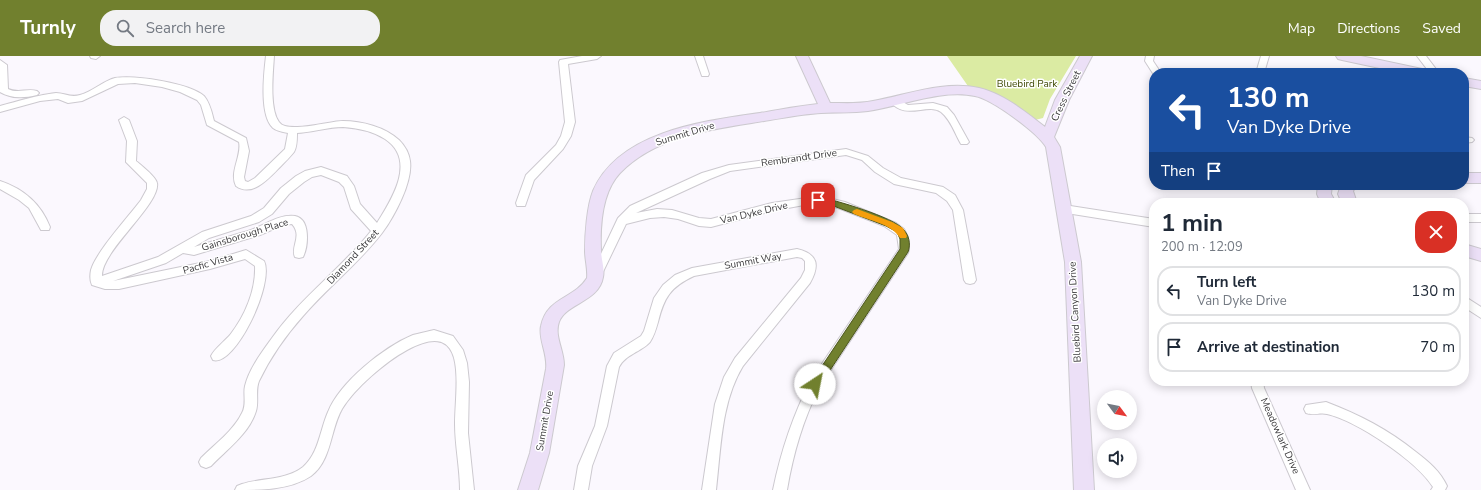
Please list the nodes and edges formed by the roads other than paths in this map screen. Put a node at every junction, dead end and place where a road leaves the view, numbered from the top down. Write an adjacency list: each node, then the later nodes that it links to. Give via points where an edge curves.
1 (270, 56): 23 (street, Diamond Street, via 268,71 271,118 277,126)
2 (597, 56): 29 (street, via 563,62 570,122 566,136 560,147 530,178)
3 (699, 56): 15 (street)
4 (802, 56): 20 (street)
5 (1086, 56): 24 (street, Cress Street, via 1055,114)
6 (1150, 56): 11 (street, via 1149,61)
7 (1265, 56): 12 (street)
8 (1342, 56): 13 (street)
9 (1420, 56): 14 (street)
10 (0, 63): 18 (street, via 4,70 3,90 9,94 22,95 44,91)
11 (1154, 68)
12 (1261, 68)
13 (1398, 68)
14 (1431, 68)
15 (705, 74)
16 (1469, 83): 17 (street)
17 (1481, 85)
18 (58, 96): 21 (street); 23 (street, via 68,100 82,98 116,81 135,80 162,84 194,95 205,105 210,123 243,140 245,147 238,175 240,183 244,186 259,182 290,150)
19 (894, 100): 20 (street, Summit Drive, via 863,107); 24 (street, Summit Drive, via 925,94 977,92 1011,109); 25 (street, via 902,106 936,106 943,109 950,114)
20 (826, 108): 41 (street, Summit Drive, via 721,123 653,143 626,159 616,168 601,190 593,247 593,263)
21 (0, 109)
22 (124, 120): 43 (street, via 132,141 132,162 152,182 152,189 100,261 96,271)
23 (293, 130): 36 (street, Diamond Street, via 357,124 386,134 395,142 403,152 406,170 397,201)
24 (1048, 136): 30 (street, Bluebird Canyon Drive, via 1053,147)
25 (964, 142)
26 (1469, 178): 27 (street)
27 (1481, 178)
28 (0, 185): 35 (street, via 32,203 40,213)
29 (521, 203)
30 (1064, 209): 34 (street); 56 (street, Bluebird Canyon Drive, via 1074,269)
31 (1469, 218): 32 (street)
32 (1481, 218)
33 (622, 221): 41 (street, Rembrandt Drive); 42 (street, Rembrandt Drive, via 634,209 729,168 851,153 865,158 898,181 939,190 951,198 958,210); 55 (street, Van Dyke Drive, via 655,213 677,215 699,223 712,223 746,213 818,200 846,207 900,230 905,239 904,250 815,384 806,402 784,469)
34 (1149, 222)
35 (45, 227)
36 (378, 231): 37 (street, via 355,206 349,186 343,179 321,171 300,179 268,211 255,219 206,235); 49 (street, Diamond Street, via 284,330 251,384 249,413)
37 (181, 249): 39 (street, Gainsborough Place, via 194,251 256,232 282,221 294,220 303,233); 43 (street, via 162,260)
38 (1469, 251): 40 (street)
39 (299, 254)
40 (1481, 255)
41 (597, 274): 52 (street, Summit Drive, via 588,289 559,308 552,316 549,328 555,357 553,373 534,476)
42 (970, 280)
43 (96, 282): 46 (street, Pacfic Vista, via 119,285 210,266 238,255 246,254 252,257 260,264 262,273 258,290 247,318 235,337)
44 (1469, 305): 45 (street)
45 (1481, 313)
46 (217, 356)
47 (1258, 386): 57 (street, Meadowlark Drive)
48 (1310, 409): 58 (street, via 1326,408 1390,439 1431,472 1440,486)
49 (206, 462)
50 (242, 490): 51 (street, via 301,477 317,460 332,414 352,388 382,359 402,345 418,338 433,336 445,338 454,346 461,362 462,432)
51 (467, 490)
52 (528, 490)
53 (582, 490): 54 (street, Summit Way, via 585,466 601,426 613,366 618,357 649,333 658,300 667,288 692,272 797,253 805,255 810,260 806,280 739,362 730,377 721,404)
54 (709, 490)
55 (780, 490)
56 (1084, 490)
57 (1303, 490)
58 (1438, 490)

